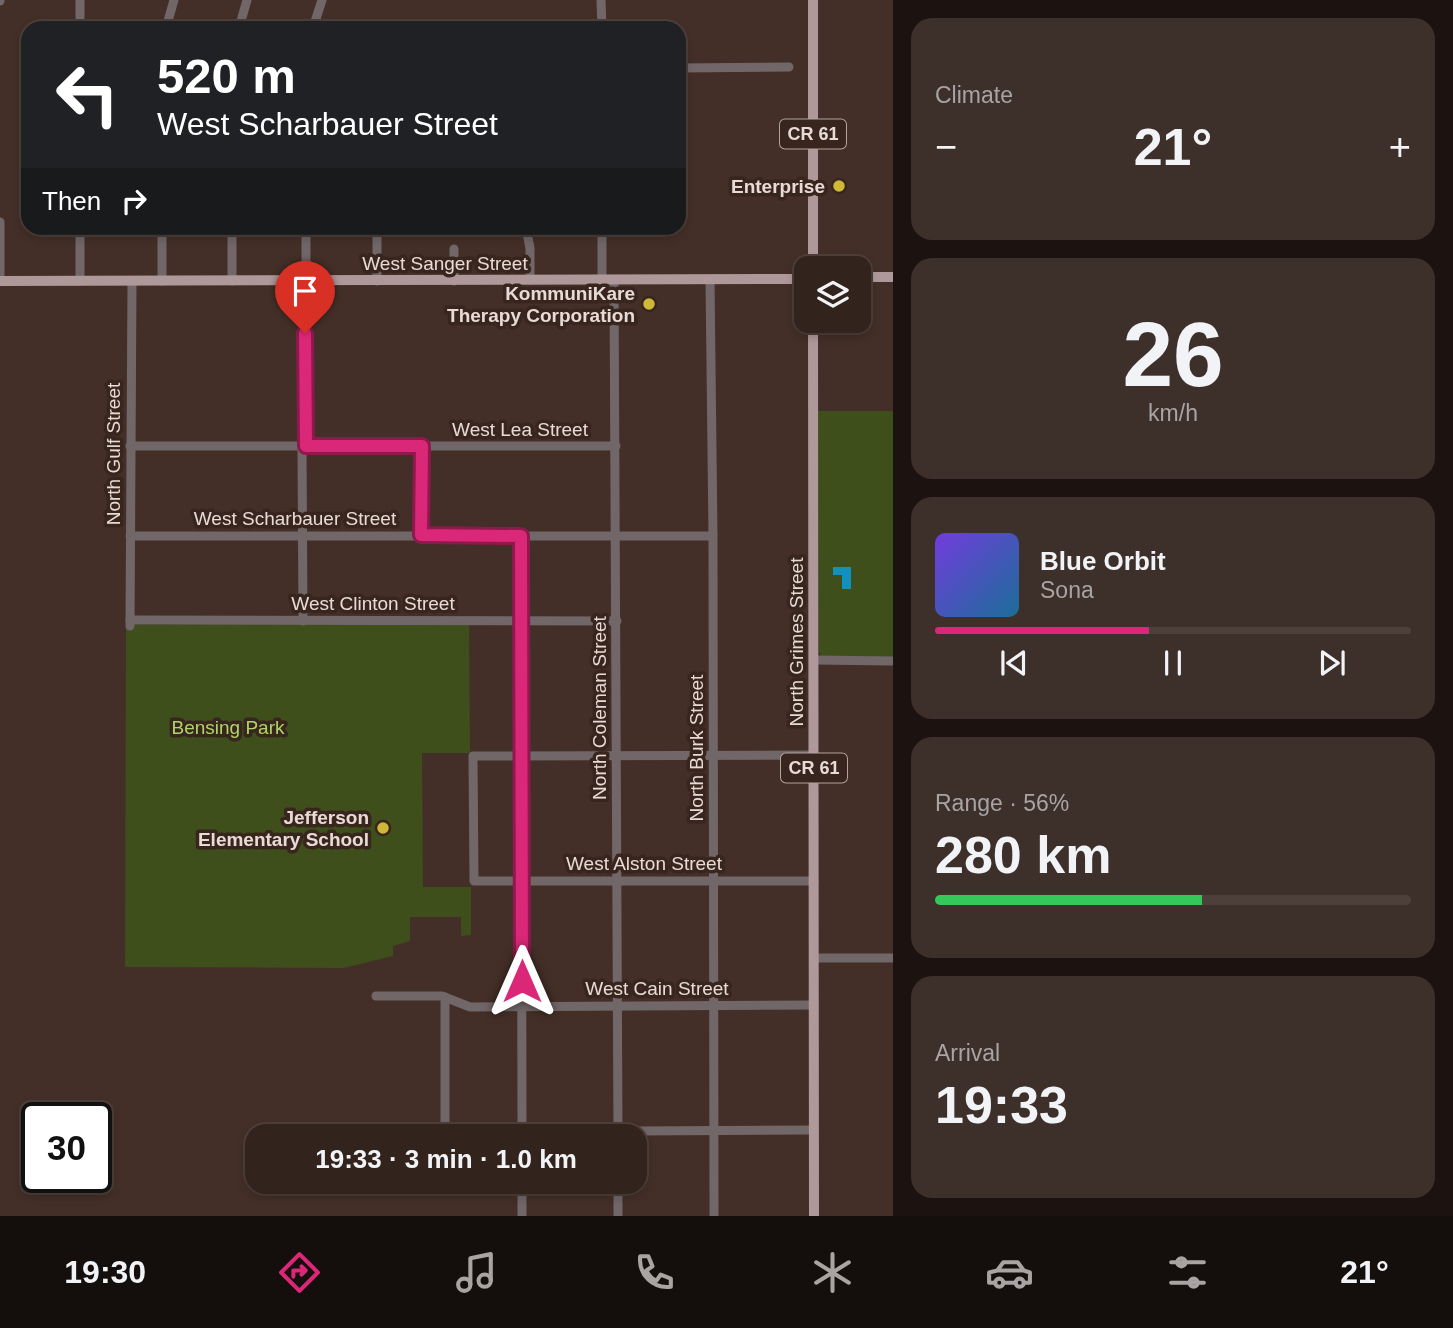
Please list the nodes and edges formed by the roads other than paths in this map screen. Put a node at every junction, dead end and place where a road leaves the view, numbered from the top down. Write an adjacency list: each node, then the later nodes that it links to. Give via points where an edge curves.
1 (80, 0): 7 (street)
2 (174, 0): 8 (street)
3 (247, 0): 9 (street)
4 (322, 0): 10 (street)
5 (601, 0): 11 (street)
6 (813, 0): 23 (main road, CR 61)
7 (80, 21)
8 (168, 21)
9 (241, 21)
10 (315, 21)
11 (602, 21)
12 (789, 67): 13 (street)
13 (686, 68)
14 (0, 222): 29 (street)
15 (80, 235): 30 (street)
16 (162, 235): 32 (street)
17 (232, 235): 33 (street)
18 (306, 235): 34 (street)
19 (377, 235): 35 (street)
20 (527, 235): 27 (street)
21 (602, 235): 37 (street)
22 (454, 249): 36 (street)
23 (813, 256)
24 (871, 277): 25 (main road)
25 (893, 277)
26 (794, 279): 28 (main road, West Sanger Street)
27 (530, 280): 36 (main road, West Sanger Street); 37 (main road, West Sanger Street)
28 (710, 280): 38 (main road, West Sanger Street); 49 (street, North Burk Street)
29 (0, 281): 30 (main road, West Sanger Street)
30 (80, 281): 31 (main road, West Sanger Street)
31 (132, 281): 32 (main road, West Sanger Street); 40 (street, North Gulf Street)
32 (162, 281): 33 (main road, West Sanger Street)
33 (232, 281): 34 (main road, West Sanger Street)
34 (305, 281): 35 (main road, West Sanger Street); 41 (street)
35 (377, 281): 36 (main road, West Sanger Street)
36 (454, 281)
37 (602, 281): 38 (main road, West Sanger Street)
38 (614, 281): 43 (street, North Coleman Street)
39 (813, 333): 54 (main road, North Grimes Street / CR 61)
40 (130, 446): 41 (street, West Lea Street); 45 (street, North Gulf Street)
41 (304, 446): 42 (street, West Lea Street); 46 (street)
42 (422, 446): 43 (street, West Lea Street); 44 (street)
43 (616, 446): 48 (street, North Coleman Street)
44 (421, 535): 46 (street, West Scharbauer Street); 47 (street, West Scharbauer Street)
45 (130, 536): 46 (street, West Scharbauer Street); 53 (street, North Gulf Street)
46 (303, 536): 50 (street)
47 (521, 536): 48 (street, West Scharbauer Street); 51 (street)
48 (616, 536): 49 (street, West Scharbauer Street); 52 (street, North Coleman Street)
49 (713, 536): 59 (street, North Burk Street)
50 (303, 621): 51 (street, West Clinton Street); 53 (street, West Clinton Street)
51 (521, 621): 52 (street, West Clinton Street); 57 (street)
52 (617, 621): 58 (street, North Coleman Street)
53 (130, 623)
54 (814, 660): 55 (street); 56 (main road, North Grimes Street / CR 61)
55 (893, 661)
56 (814, 755): 59 (street); 63 (main road, North Grimes Street / CR 61)
57 (521, 756): 58 (street); 60 (street); 60 (street, West Alston Street, via 473,756 474,881)
58 (617, 756): 59 (street); 61 (street, North Coleman Street)
59 (713, 756): 62 (street, North Burk Street)
60 (522, 881): 61 (street, West Alston Street); 71 (street)
61 (617, 881): 62 (street, West Alston Street); 69 (street, North Coleman Street)
62 (714, 881): 63 (street, West Alston Street); 68 (street, North Burk Street)
63 (814, 881): 64 (main road, North Grimes Street / CR 61)
64 (814, 958): 65 (street); 70 (main road, North Grimes Street / CR 61)
65 (893, 958)
66 (376, 996): 67 (street, West Cain Street)
67 (444, 997): 71 (street, West Cain Street, via 470,1006); 72 (street)
68 (714, 1004): 69 (street, West Cain Street); 70 (street, West Cain Street); 76 (street, North Burk Street)
69 (617, 1005): 71 (street, West Cain Street); 74 (street, North Coleman Street)
70 (814, 1005): 75 (main road, North Grimes Street / CR 61)
71 (522, 1006): 73 (street)
72 (447, 1124)
73 (522, 1124)
74 (618, 1124)
75 (814, 1130): 76 (street); 83 (main road, North Grimes Street / CR 61)
76 (714, 1131): 77 (street); 82 (street, North Burk Street)
77 (647, 1133)
78 (522, 1194): 80 (street)
79 (618, 1194): 81 (street)
80 (522, 1216)
81 (618, 1216)
82 (714, 1216)
83 (814, 1216)

